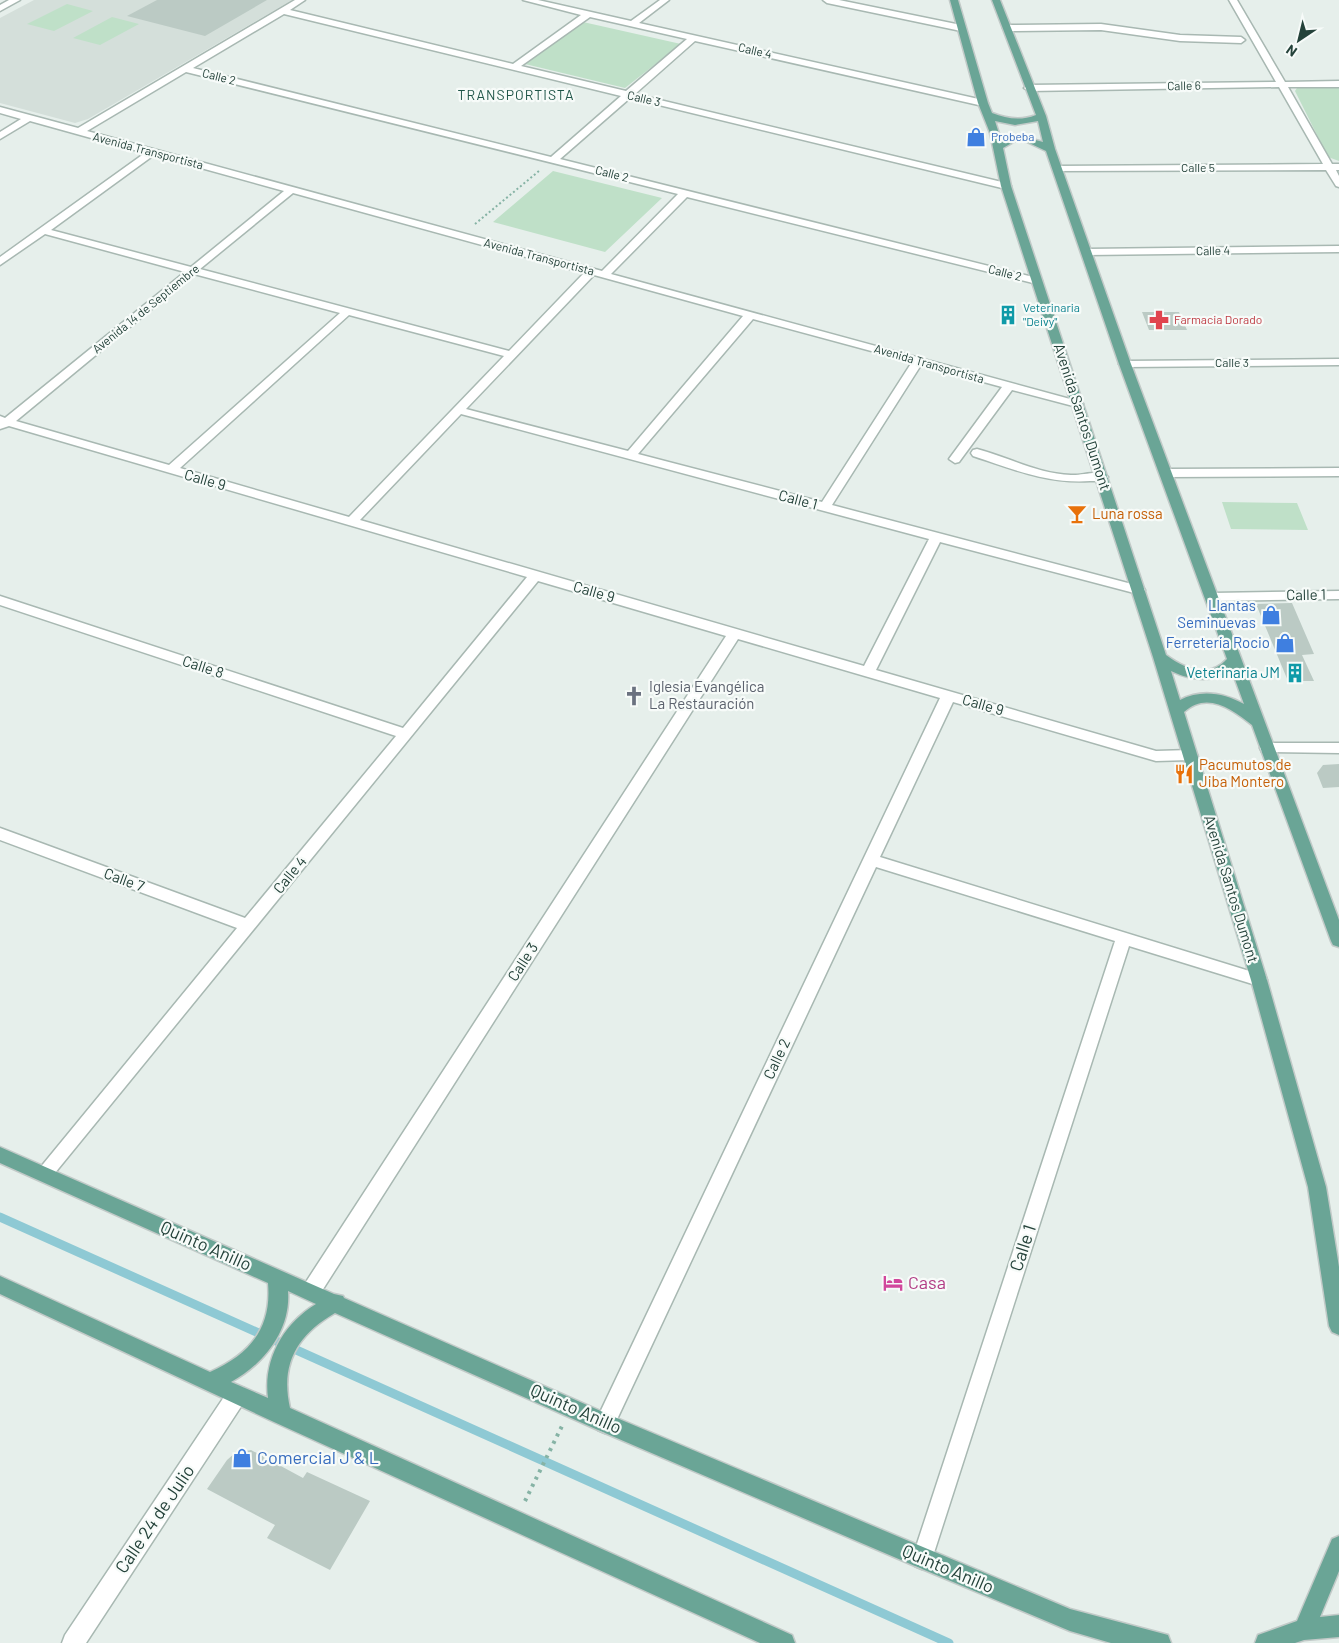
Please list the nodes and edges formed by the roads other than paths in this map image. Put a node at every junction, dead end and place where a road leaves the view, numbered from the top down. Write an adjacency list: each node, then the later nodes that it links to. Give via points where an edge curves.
1 (16, 0): 9 (street)
2 (301, 0): 10 (street, Calle 2)
3 (527, 0): 11 (street, Calle 4)
4 (665, 0): 12 (street)
5 (827, 0): 13 (street)
6 (954, 0): 13 (main road, Avenida Santos Dumont)
7 (996, 0): 14 (main road)
8 (1233, 0): 19 (street)
9 (0, 8)
10 (282, 11): 17 (street, Calle 2); 18 (street, Calle 3)
11 (588, 14): 12 (street, Calle 4); 18 (street)
12 (632, 24): 15 (street, Calle 4)
13 (961, 28): 23 (main road, Avenida Santos Dumont)
14 (1007, 28): 16 (street, via 1101,27 1180,38); 21 (main road)
15 (694, 38): 22 (street); 23 (street, Calle 4)
16 (1241, 40)
17 (187, 68): 28 (street, Calle 2); 33 (street, Calle 2)
18 (513, 68): 22 (street, Calle 3)
19 (1282, 84): 20 (street, Calle 6); 21 (street, Calle 6); 34 (street)
20 (1339, 84)
21 (1029, 88): 26 (main road)
22 (626, 95): 33 (street); 38 (street, Calle 3)
23 (983, 103): 25 (main road, Avenida Santos Dumont)
24 (0, 110): 27 (street, Avenida Transportista)
25 (989, 115): 26 (main road, via 1010,122); 30 (main road, Avenida Santos Dumont)
26 (1042, 116): 31 (main road)
27 (28, 118): 28 (street, Avenida Transportista); 29 (street)
28 (78, 132): 32 (street, Avenida Transportista)
29 (0, 136)
30 (999, 147): 31 (main road, via 1006,139 1028,138); 38 (main road, Avenida Santos Dumont)
31 (1050, 149): 36 (main road)
32 (152, 152): 39 (street, Avenida Transportista); 41 (street)
33 (553, 160): 40 (street, Calle 2)
34 (1328, 167): 35 (street, Calle 5); 36 (street, Calle 5); 37 (street)
35 (1339, 167)
36 (1057, 169): 43 (main road)
37 (1339, 184)
38 (1006, 186): 48 (main road, Avenida Santos Dumont)
39 (291, 190): 45 (street, Avenida 14 de Septiembre); 46 (street, Avenida Transportista)
40 (686, 192): 47 (street); 48 (street, Calle 2)
41 (44, 230): 44 (street); 45 (street)
42 (1339, 250): 43 (street, Calle 4)
43 (1087, 252): 54 (main road)
44 (0, 262)
45 (193, 270): 49 (street); 58 (street, Avenida 14 de Septiembre)
46 (591, 272): 47 (street, Avenida Transportista); 51 (street)
47 (604, 275): 50 (street, Avenida Transportista)
48 (1037, 281): 56 (main road, Avenida Santos Dumont)
49 (348, 311): 51 (street); 62 (street)
50 (750, 315): 52 (street, Avenida Transportista); 60 (street)
51 (511, 355): 57 (street)
52 (918, 361): 55 (street, Avenida Transportista); 66 (street)
53 (1339, 362): 54 (street, Calle 3)
54 (1125, 364): 64 (main road)
55 (1008, 386): 56 (street, Avenida Transportista); 61 (street)
56 (1077, 404): 65 (main road, Avenida Santos Dumont)
57 (458, 410): 60 (street, Calle 1); 67 (street)
58 (2, 423): 62 (street, Calle 9)
59 (977, 453): 65 (street, via 1039,474 1070,479)
60 (631, 455): 66 (street, Calle 1)
61 (954, 459)
62 (171, 470): 67 (street, Calle 9)
63 (1339, 472): 64 (street)
64 (1167, 473): 72 (main road)
65 (1102, 477): 70 (main road, Avenida Santos Dumont)
66 (825, 507): 68 (street, Calle 1)
67 (351, 522): 69 (street, Calle 9)
68 (936, 537): 70 (street, Calle 1); 77 (street)
69 (536, 575): 74 (street, Calle 9); 81 (street, Calle 4)
70 (1138, 590): 75 (main road, Avenida Santos Dumont)
71 (1339, 595): 72 (street, Calle 1)
72 (1213, 597): 76 (main road)
73 (0, 600): 81 (street, Calle 8)
74 (735, 633): 77 (street, Calle 9); 95 (street, Calle 3)
75 (1160, 657): 76 (main road, via 1171,666 1202,675 1217,674 1229,668); 79 (main road, Avenida Santos Dumont)
76 (1235, 659): 80 (main road)
77 (868, 672): 78 (street, Calle 9)
78 (949, 695): 84 (street, Calle 9, via 1156,756); 86 (street, Calle 2)
79 (1176, 712): 80 (main road, via 1187,702 1206,698 1245,710); 84 (main road, Avenida Santos Dumont)
80 (1257, 722): 82 (main road)
81 (406, 734): 87 (street, Calle 4)
82 (1267, 748): 83 (street); 89 (main road)
83 (1339, 748)
84 (1190, 755): 90 (main road, Avenida Santos Dumont)
85 (0, 834): 87 (street, Calle 7)
86 (870, 859): 88 (street); 101 (street, Calle 2)
87 (248, 926): 92 (street, Calle 4)
88 (1124, 938): 90 (street); 103 (street, Calle 1)
89 (1339, 941)
90 (1259, 980): 97 (main road, Avenida Santos Dumont, via 1317,1187)
91 (0, 1155): 92 (main road, Quinto Anillo)
92 (44, 1174): 93 (main road, Quinto Anillo)
93 (277, 1278): 95 (main road, Quinto Anillo); 98 (main road, via 279,1308 267,1339 242,1365 227,1376)
94 (0, 1285): 98 (main road)
95 (312, 1291): 96 (main road, Quinto Anillo)
96 (336, 1302): 100 (main road, via 306,1321 284,1349 275,1382); 101 (main road, Quinto Anillo)
97 (1339, 1326)
98 (210, 1382): 99 (main road)
99 (238, 1395): 100 (main road); 106 (street, Calle 24 de Julio)
100 (281, 1415): 107 (main road)
101 (606, 1423): 103 (main road, Quinto Anillo)
102 (1339, 1546): 105 (main road)
103 (922, 1559): 108 (main road, Quinto Anillo, via 1070,1620)
104 (1339, 1626): 105 (main road)
105 (1304, 1629): 109 (main road)
106 (73, 1643)
107 (784, 1643)
108 (1160, 1643)
109 (1266, 1643)

